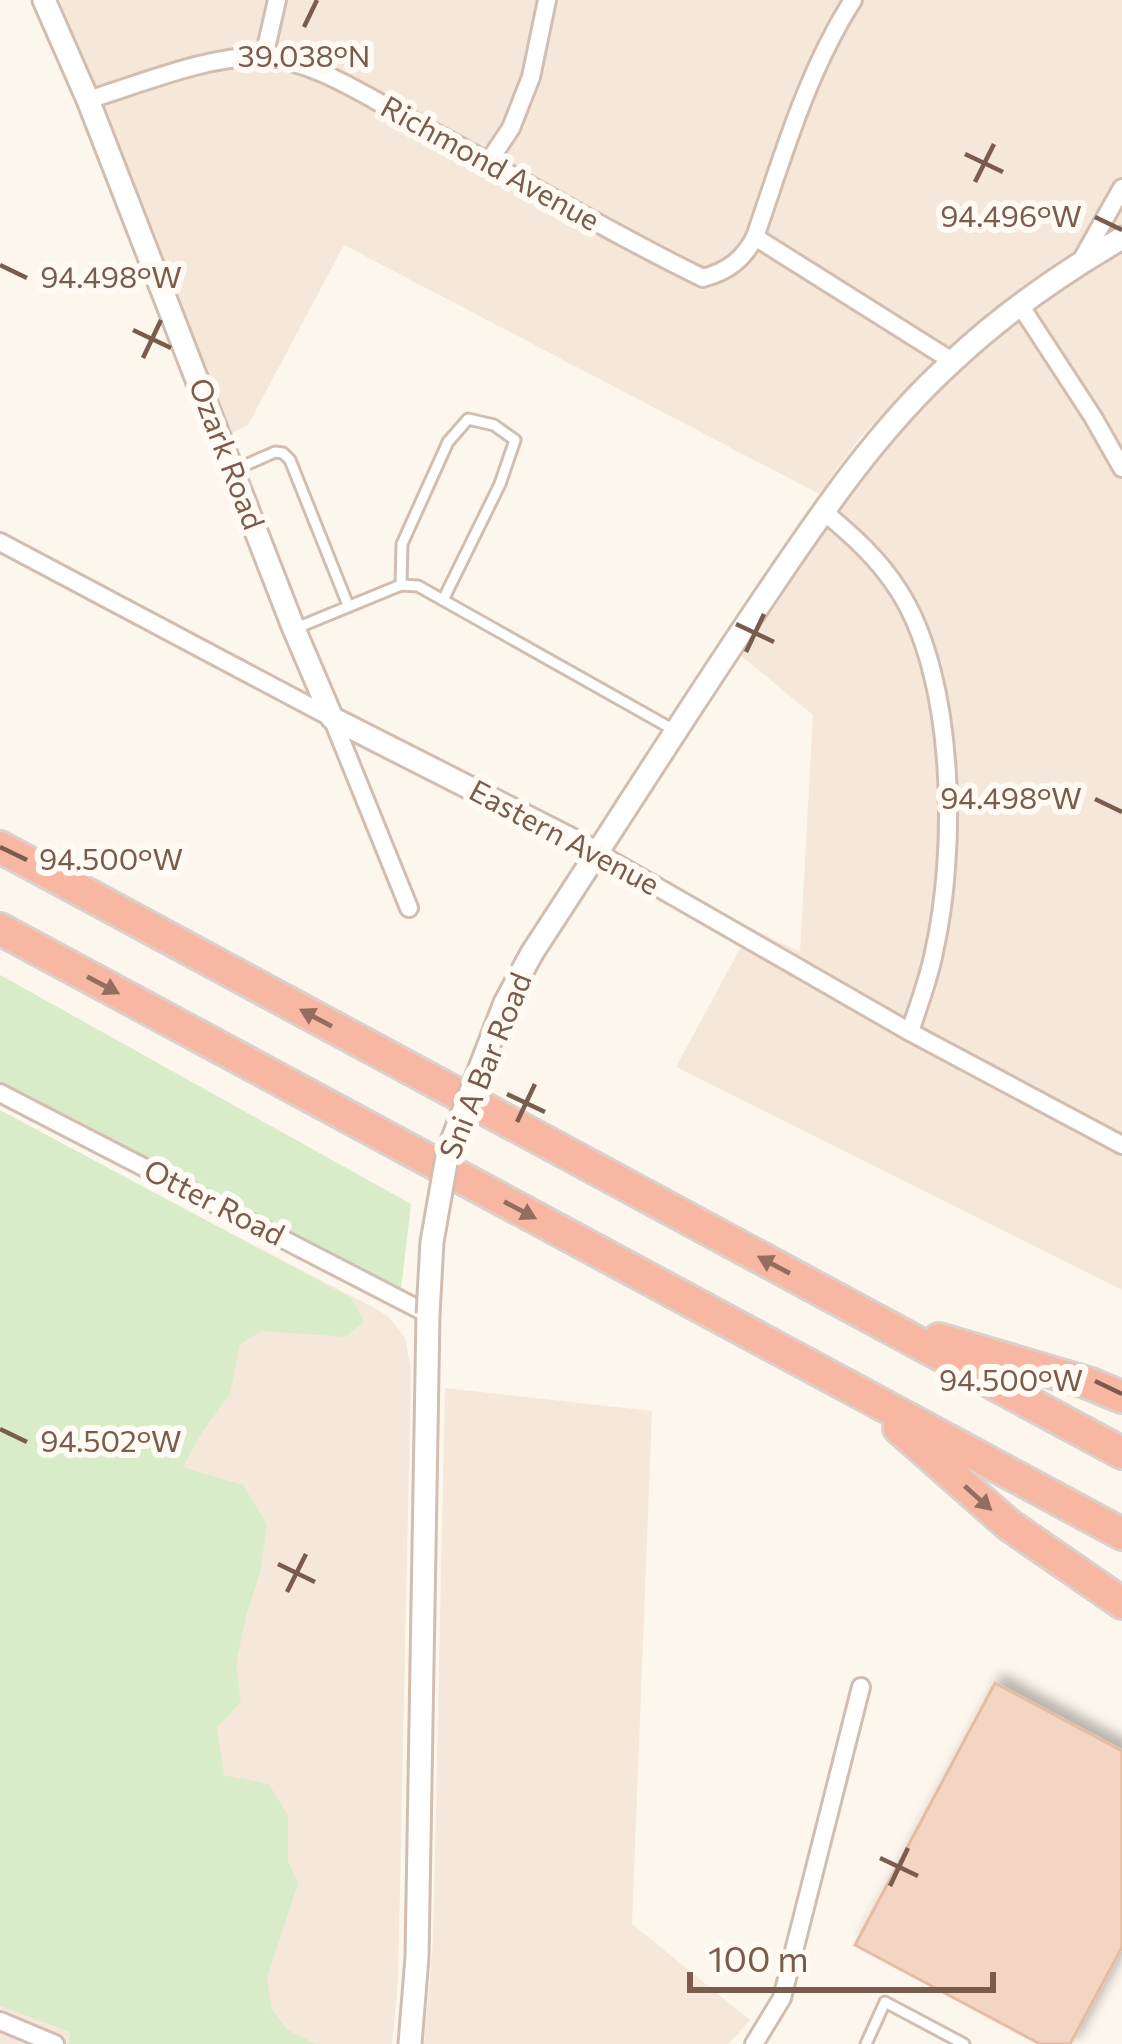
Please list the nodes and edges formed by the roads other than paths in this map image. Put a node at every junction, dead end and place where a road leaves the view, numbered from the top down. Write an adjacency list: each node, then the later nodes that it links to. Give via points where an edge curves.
1 (44, 0): 6 (street, Ozark Road)
2 (278, 0): 5 (street)
3 (547, 0): 7 (street, via 531,77)
4 (853, 0): 9 (street, via 809,83)
5 (264, 57): 6 (street, Richmond Avenue, via 215,62); 7 (street, Richmond Avenue, via 320,71)
6 (88, 100): 15 (street, Ozark Road)
7 (489, 161): 9 (street, Richmond Avenue, via 703,278 743,259)
8 (1122, 188): 11 (street)
9 (755, 237): 13 (street)
10 (1122, 238): 11 (street, Sni A Bar Road)
11 (1081, 262): 12 (street, Sni A Bar Road)
12 (1019, 305): 13 (street, Sni A Bar Road); 14 (street)
13 (952, 361): 16 (street, Sni A Bar Road)
14 (1122, 468)
15 (232, 471): 20 (lane, via 275,452 290,460); 21 (street, Ozark Road)
16 (823, 511): 23 (street, Sni A Bar Road); 28 (street, via 901,593 941,715 946,878)
17 (0, 542): 22 (street, Eastern Avenue)
18 (400, 585): 19 (lane); 19 (lane, via 401,544 448,442 468,419 494,425 515,440); 20 (lane)
19 (443, 600): 23 (lane)
20 (348, 605): 21 (lane)
21 (294, 629): 22 (street, Ozark Road)
22 (332, 718): 25 (street, Eastern Avenue); 26 (street, Ozark Road)
23 (674, 730): 25 (street, Sni A Bar Road)
24 (0, 847): 32 (highway, one-way to 24)
25 (598, 853): 28 (street, Eastern Avenue); 31 (street, Sni A Bar Road, bridge, via 505,1003 448,1150)
26 (409, 908)
27 (0, 929): 33 (highway, one-way to 33)
28 (910, 1032): 30 (street, Eastern Avenue)
29 (0, 1093): 31 (street, Otter Road)
30 (1122, 1145)
31 (428, 1313): 41 (street, Sni A Bar Road)
32 (877, 1320): 34 (highway); 35 (highway)
33 (859, 1392): 36 (highway); 37 (highway, one-way to 37, via 1009,1525)
34 (1122, 1397)
35 (1122, 1453)
36 (1122, 1534)
37 (1122, 1603)
38 (861, 1687): 42 (street, via 782,1998)
39 (0, 2021): 40 (street)
40 (55, 2044)
41 (410, 2044)
42 (754, 2044)
43 (866, 2044): 44 (lane, via 885,2002)
44 (964, 2044)

